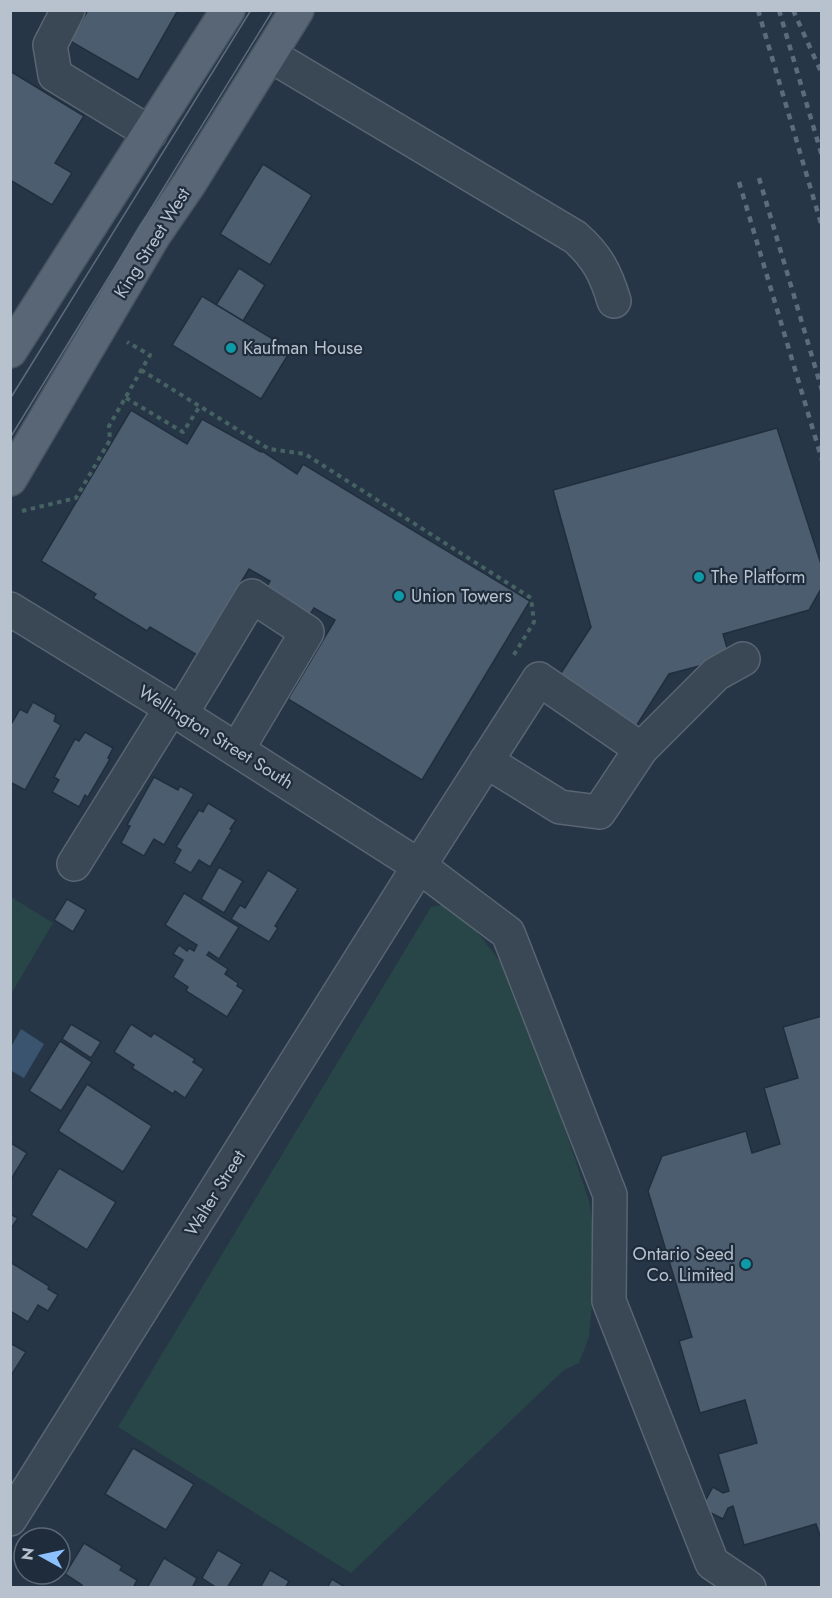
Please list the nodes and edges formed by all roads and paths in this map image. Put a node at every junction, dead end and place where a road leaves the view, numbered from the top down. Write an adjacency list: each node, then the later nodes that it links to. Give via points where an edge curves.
1 (68, 10): 5 (street, via 50,45 55,75)
2 (228, 10): 5 (main road)
3 (297, 10): 4 (main road, King Street West)
4 (270, 55): 6 (street, via 575,237 606,273); 12 (main road, King Street West, via 154,235)
5 (150, 133): 7 (main road)
6 (614, 301)
7 (10, 351)
8 (150, 355): 9 (path)
9 (141, 370): 10 (path); 11 (path)
10 (126, 398): 11 (path, via 183,432); 13 (path, via 109,426 110,440 76,498)
11 (200, 406): 16 (path, via 269,449 305,454 531,598 534,622)
12 (10, 479)
13 (12, 513)
14 (10, 609): 17 (street, Wellington Street South)
15 (743, 659): 18 (street, via 716,674)
16 (510, 661)
17 (176, 711): 19 (street, Wellington Street South); 19 (street, via 252,596 307,632); 21 (street)
18 (641, 748): 20 (street, via 599,812 560,807); 20 (street, Walter Street, via 539,679)
19 (237, 750): 22 (street, Wellington Street South)
20 (486, 761): 22 (street, Walter Street)
21 (74, 864)
22 (419, 867): 23 (street, Walter Street); 24 (street, Wellington Street South, via 508,933 610,1195 609,1301 712,1563)
23 (10, 1519)
24 (749, 1587)

